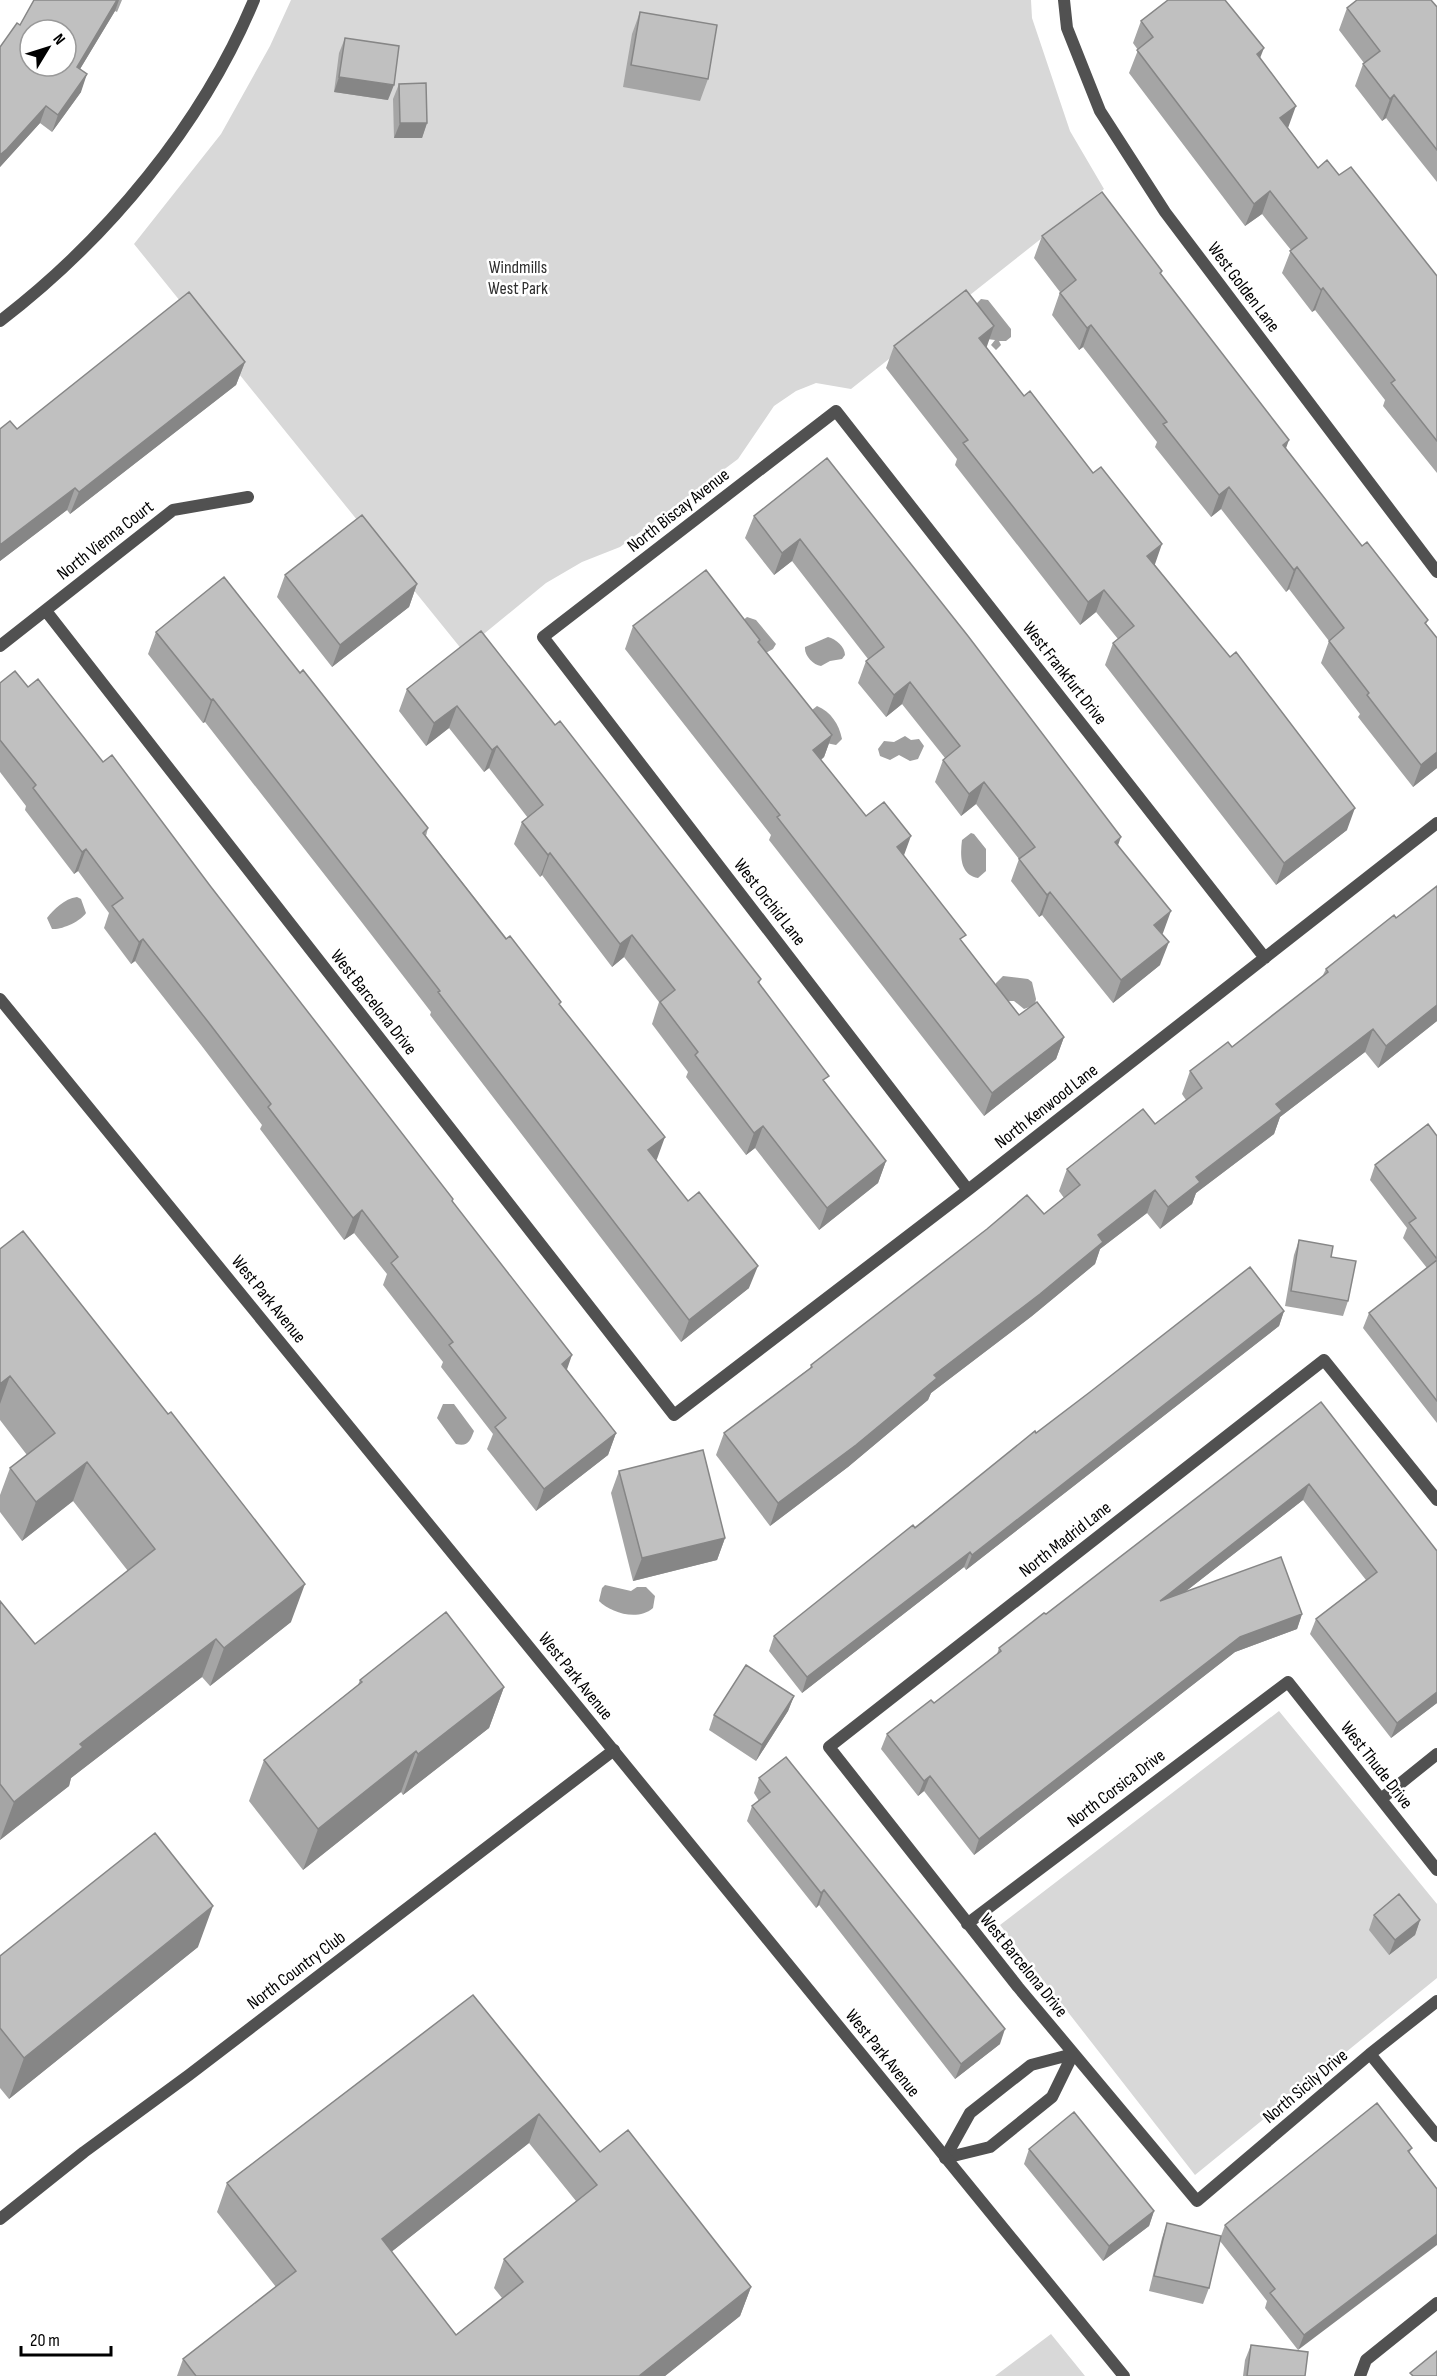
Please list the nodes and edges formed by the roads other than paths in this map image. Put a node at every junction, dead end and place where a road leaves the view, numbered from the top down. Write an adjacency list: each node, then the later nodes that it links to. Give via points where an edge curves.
1 (254, 0): 3 (street, via 208,90 168,149 118,211 28,299)
2 (1064, 0): 6 (street, West Golden Lane, via 1067,28 1100,111 1165,212)
3 (0, 321)
4 (836, 411): 8 (street, North Biscay Avenue); 11 (street, West Frankfurt Drive)
5 (248, 497): 7 (street, North Vienna Court, via 173,510)
6 (1437, 573)
7 (46, 610): 9 (street, North Vienna Court); 14 (street, West Barcelona Drive)
8 (543, 637): 13 (street, West Orchid Lane)
9 (0, 645)
10 (1437, 823): 11 (street, North Kenwood Lane)
11 (1265, 958): 13 (street, North Kenwood Lane)
12 (0, 999): 18 (street, West Park Avenue)
13 (968, 1190): 14 (street, North Kenwood Lane)
14 (674, 1415)
15 (1437, 1500): 17 (street, North Madrid Lane, via 1324,1360)
16 (1288, 1682): 20 (street, West Thude Drive); 22 (street, North Corsica Drive)
17 (829, 1747): 22 (street, West Barcelona Drive)
18 (614, 1750): 27 (street, West Park Avenue); 29 (street, North Country Club)
19 (1437, 1754): 20 (street)
20 (1381, 1799): 21 (street, West Thude Drive)
21 (1437, 1870)
22 (967, 1923): 24 (street, West Barcelona Drive)
23 (1437, 2001): 25 (street, North Sicily Drive)
24 (1073, 2054): 27 (street, via 1031,2065 970,2113); 27 (street, via 1052,2097 990,2147); 28 (street, West Barcelona Drive)
25 (1370, 2054): 26 (street); 28 (street, North Sicily Drive)
26 (1437, 2136)
27 (945, 2158): 31 (street, West Park Avenue)
28 (1197, 2201)
29 (0, 2219)
30 (1437, 2303): 32 (street, via 1366,2360)
31 (1124, 2376)
32 (1360, 2376)

